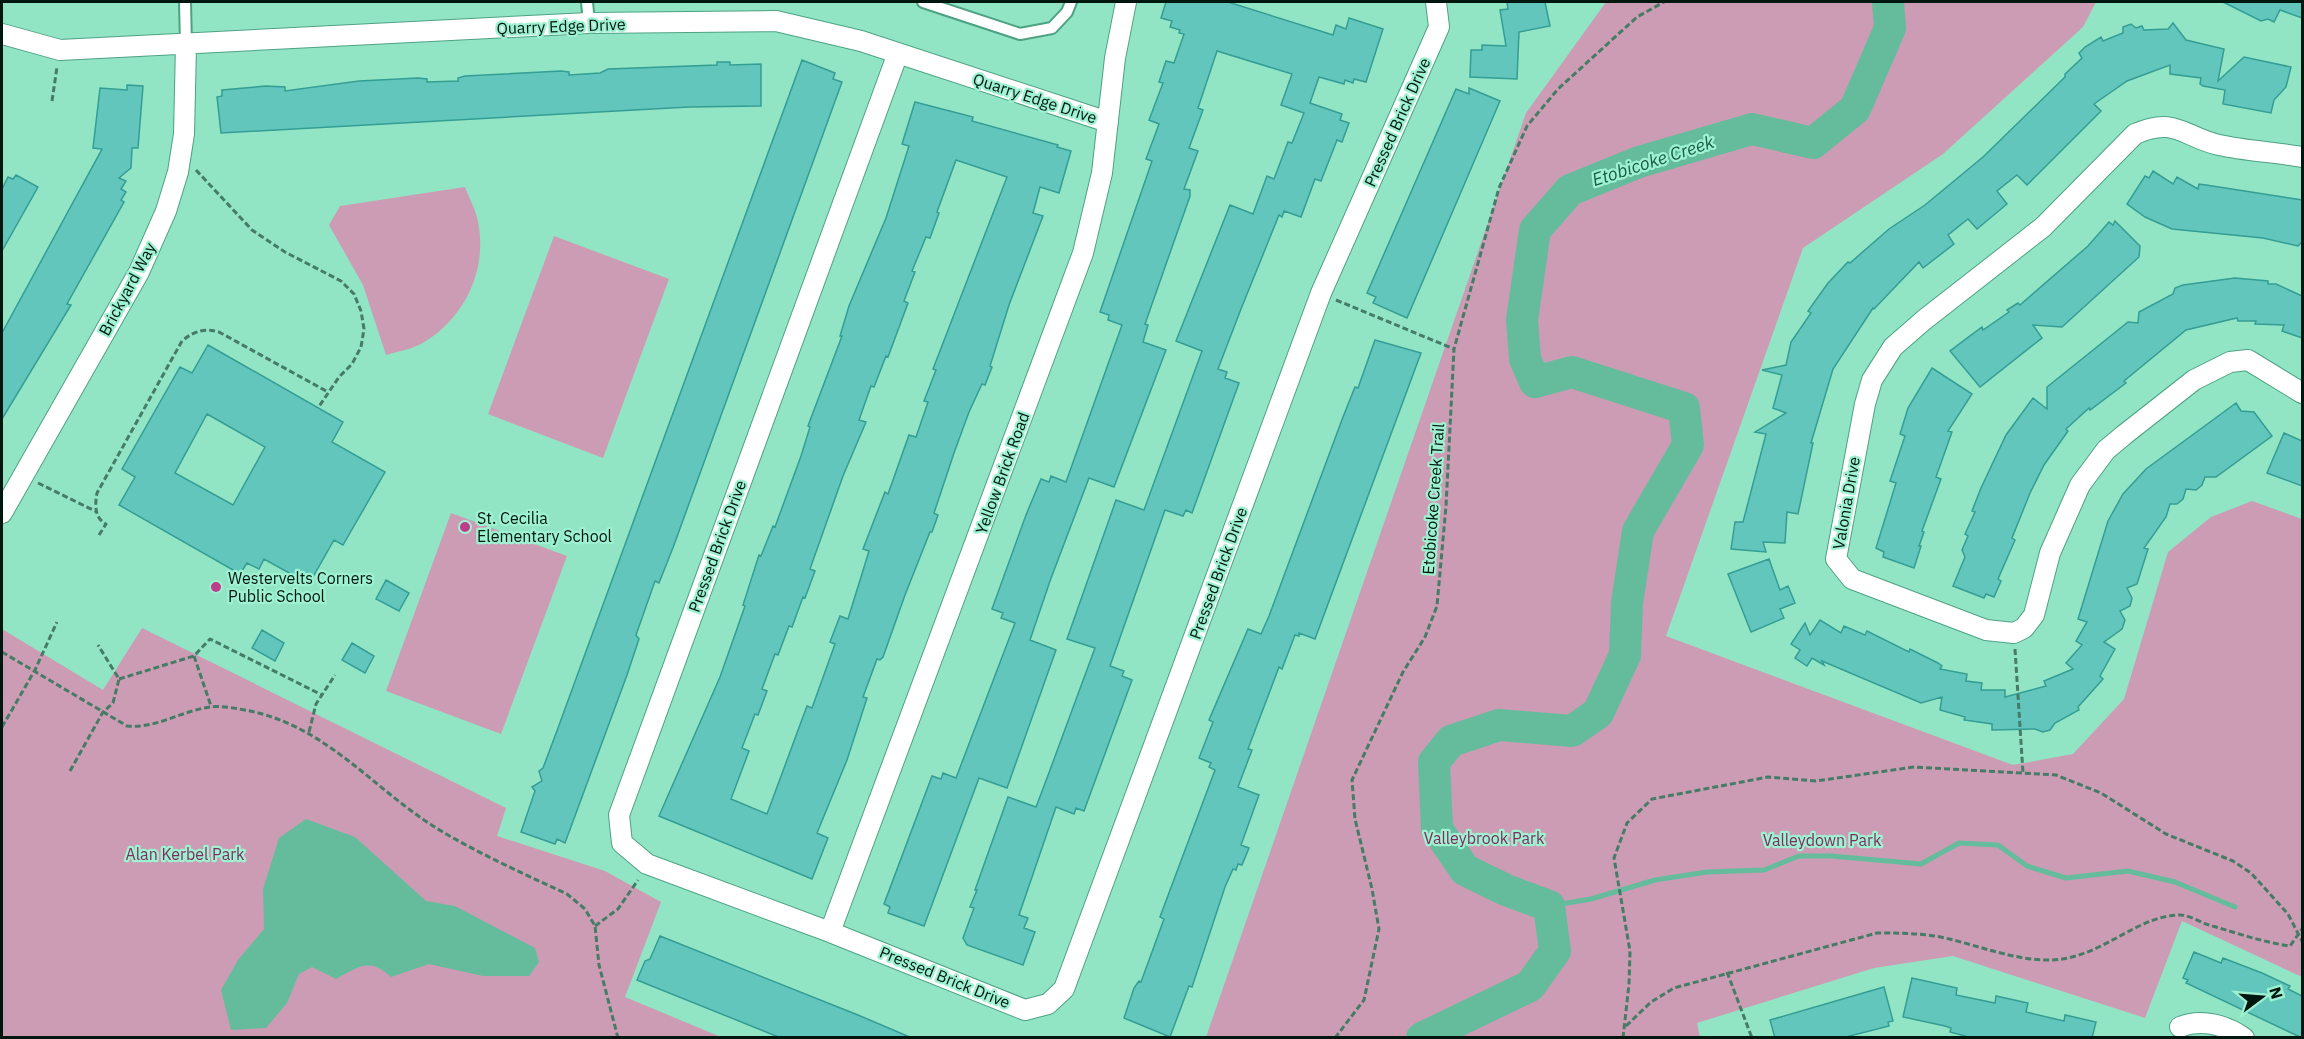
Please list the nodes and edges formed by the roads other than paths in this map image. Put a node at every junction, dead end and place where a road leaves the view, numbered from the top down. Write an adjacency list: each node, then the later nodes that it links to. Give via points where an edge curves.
1 (185, 2): 9 (lane)
2 (587, 2): 7 (lane)
3 (923, 2): 4 (lane, via 1020,34 1052,28)
4 (1071, 2)
5 (1126, 2): 11 (street, Yellow Brick Road)
6 (1436, 2): 15 (street, Pressed Brick Drive, via 1439,27 1321,293 1065,989 1048,1004 1025,1010)
7 (590, 23): 9 (street, Quarry Edge Drive); 10 (street, Quarry Edge Drive, via 776,21)
8 (2, 34): 9 (street, Quarry Edge Drive, via 60,50)
9 (186, 45): 14 (street, Brickyard Way, via 184,134 166,211 139,272)
10 (898, 52): 11 (street, Quarry Edge Drive); 15 (street, Pressed Brick Drive, via 619,815 622,843 647,864)
11 (1108, 122): 15 (street, Yellow Brick Road, via 1102,173 1083,253)
12 (2302, 157): 13 (street, Valonia Drive, via 2217,145 2174,126 2135,134 2043,227 1893,347 1872,380 1836,559 1852,579 1986,630 2014,633 2034,615 2050,553 2080,484 2106,450 2194,380 2230,362 2248,360)
13 (2302, 393)
14 (2, 513)
15 (830, 932)
16 (2181, 1027): 17 (street, via 2208,1024)
17 (2244, 1038)

